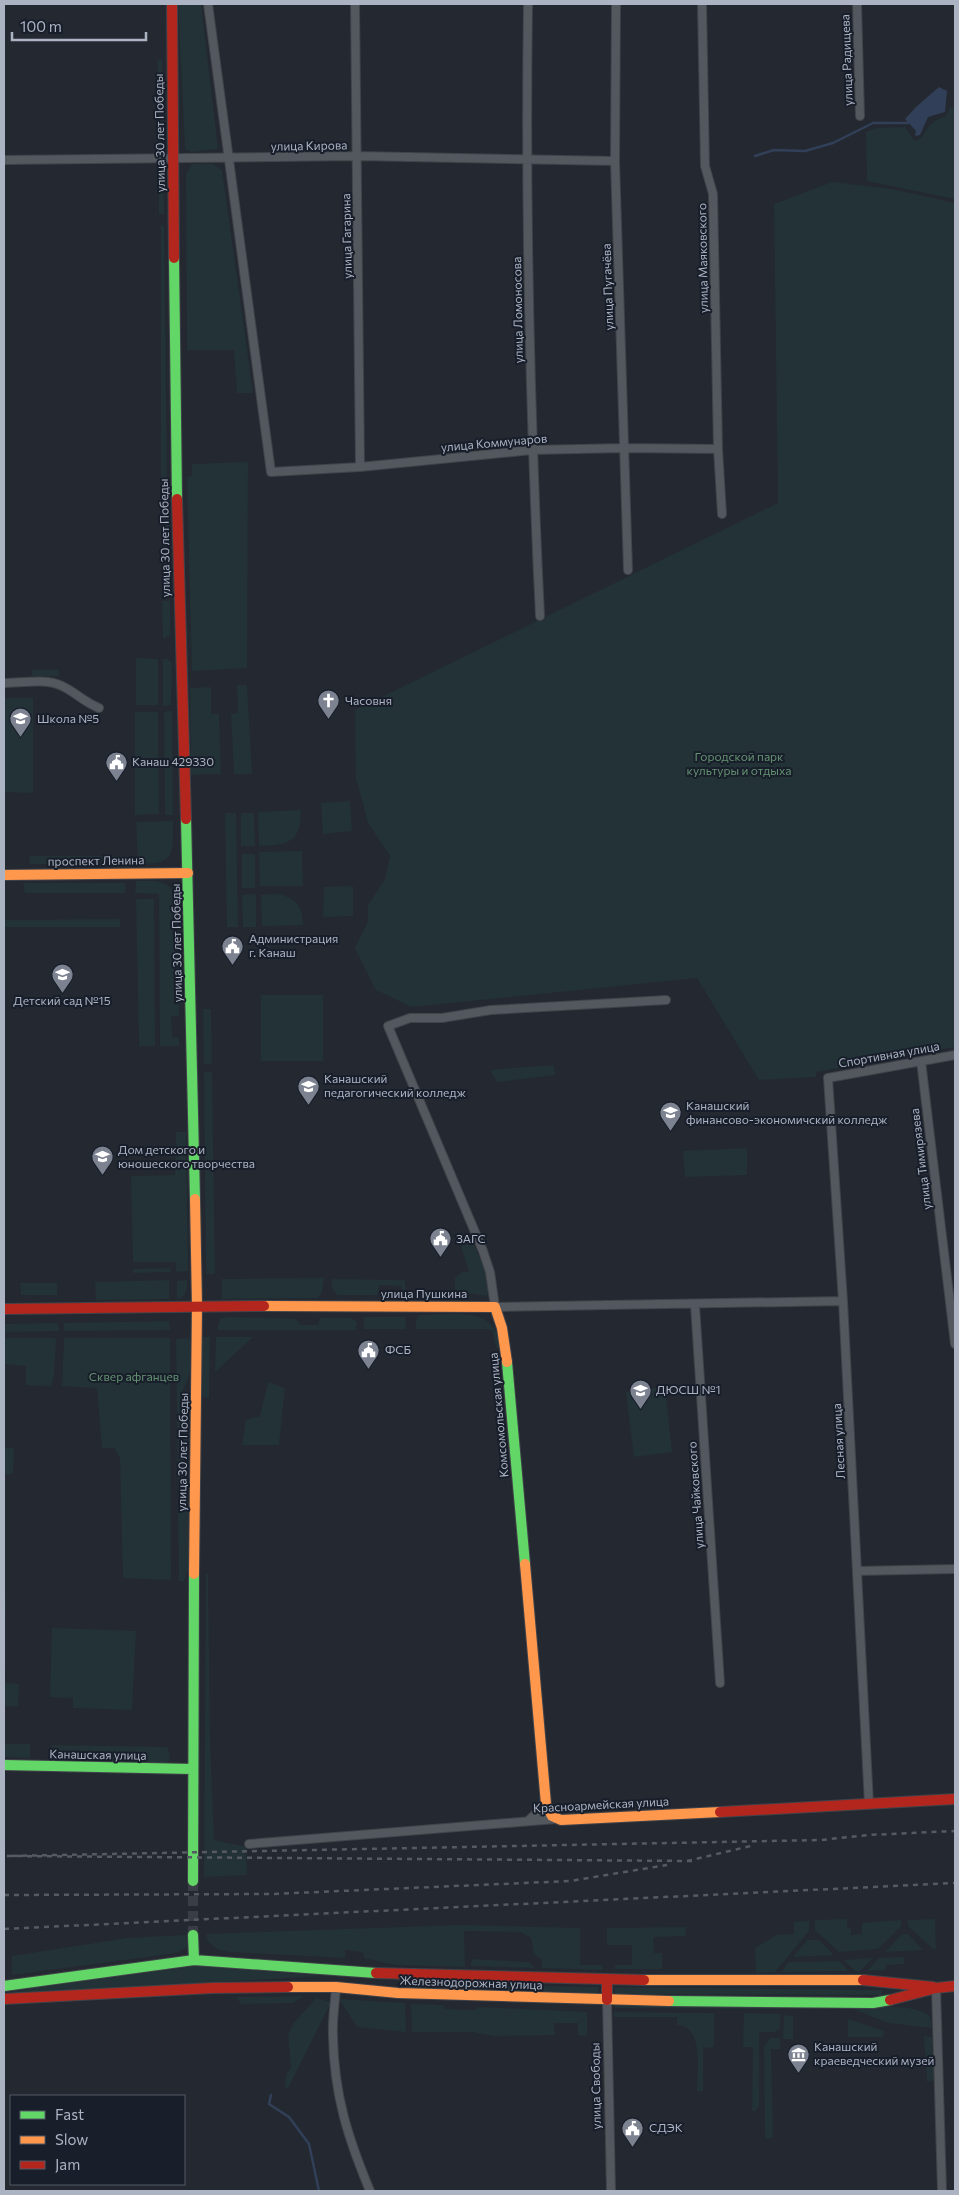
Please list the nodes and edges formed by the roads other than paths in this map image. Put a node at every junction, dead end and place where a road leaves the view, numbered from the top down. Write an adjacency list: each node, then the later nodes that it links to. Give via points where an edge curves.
1 (172, 4): 10 (main road, улица 30 лет Победы)
2 (208, 4): 11 (street)
3 (355, 4): 9 (street, улица Гагарина)
4 (528, 4): 13 (street, улица Ломоносова)
5 (616, 4): 14 (street, улица Пугачёва)
6 (702, 4): 16 (street, улица Маяковского, via 705,166 712,194)
7 (857, 4): 8 (street, улица Радищева)
8 (860, 116)
9 (357, 156): 11 (street, улица Кирова); 13 (street, улица Кирова); 18 (street, улица Гагарина)
10 (173, 158): 11 (street, улица Кирова); 12 (street, улица Кирова); 24 (main road, улица 30 лет Победы, via 177,549)
11 (230, 159): 18 (street, улица Коммунаров, via 272,472)
12 (4, 160)
13 (526, 160): 14 (street, улица Кирова); 17 (street, улица Ломоносова)
14 (615, 161): 15 (street, улица Пугачёва)
15 (624, 448): 16 (street, улица Коммунаров); 17 (street, улица Коммунаров); 20 (street, улица Пугачёва)
16 (718, 449): 19 (street, улица Маяковского)
17 (532, 450): 18 (street, улица Коммунаров); 21 (street, улица Ломоносова)
18 (360, 467)
19 (722, 514)
20 (628, 570)
21 (540, 616)
22 (4, 683): 23 (street, via 52,682)
23 (99, 708)
24 (188, 873): 25 (main road, проспект Ленина); 32 (main road, улица 30 лет Победы)
25 (4, 875)
26 (666, 1000): 33 (street, Комсомольская улица, via 499,1009 442,1018 410,1018 388,1026 483,1251 490,1272)
27 (955, 1055): 28 (street, Спортивная улица)
28 (921, 1060): 29 (street, Спортивная улица); 35 (street, улица Тимирязева)
29 (828, 1078): 30 (street, Лесная улица)
30 (844, 1301): 31 (street, улица Пушкина); 37 (street, Лесная улица)
31 (695, 1305): 33 (street, улица Пушкина); 38 (street, улица Чайковского)
32 (197, 1306): 33 (main road, улица Пушкина); 34 (main road, улица Пушкина); 40 (main road, улица 30 лет Победы)
33 (495, 1308): 42 (main road, Комсомольская улица, via 506,1350)
34 (4, 1309)
35 (955, 1344)
36 (955, 1569): 37 (street)
37 (857, 1570): 43 (street, Лесная улица)
38 (720, 1683)
39 (4, 1765): 40 (main road, Канашская улица)
40 (192, 1769): 47 (main road, улица 30 лет Победы)
41 (955, 1799): 43 (main road, Красноармейская улица)
42 (546, 1804): 44 (main road, Комсомольская улица); 45 (street)
43 (868, 1804): 44 (main road, Красноармейская улица)
44 (556, 1819): 45 (street, Красноармейская улица)
45 (528, 1821): 46 (street, Красноармейская улица)
46 (249, 1844)
47 (193, 1881)
48 (193, 1935): 49 (main road)
49 (194, 1960): 50 (main road, Железнодорожная улица, via 398,1975); 54 (main road, Железнодорожная улица)
50 (607, 1980): 53 (main road, Железнодорожная улица, via 873,1980); 55 (main road, улица Свободы)
51 (955, 1986): 53 (main road, Железнодорожная улица)
52 (336, 1987): 54 (main road, Железнодорожная улица); 55 (main road, Железнодорожная улица); 56 (street, via 333,2037 338,2093 350,2140)
53 (936, 1988): 55 (main road, Железнодорожная улица, via 873,2003); 58 (street)
54 (4, 1992)
55 (607, 2000): 57 (street, улица Свободы)
56 (370, 2191)
57 (611, 2191)
58 (942, 2191)

